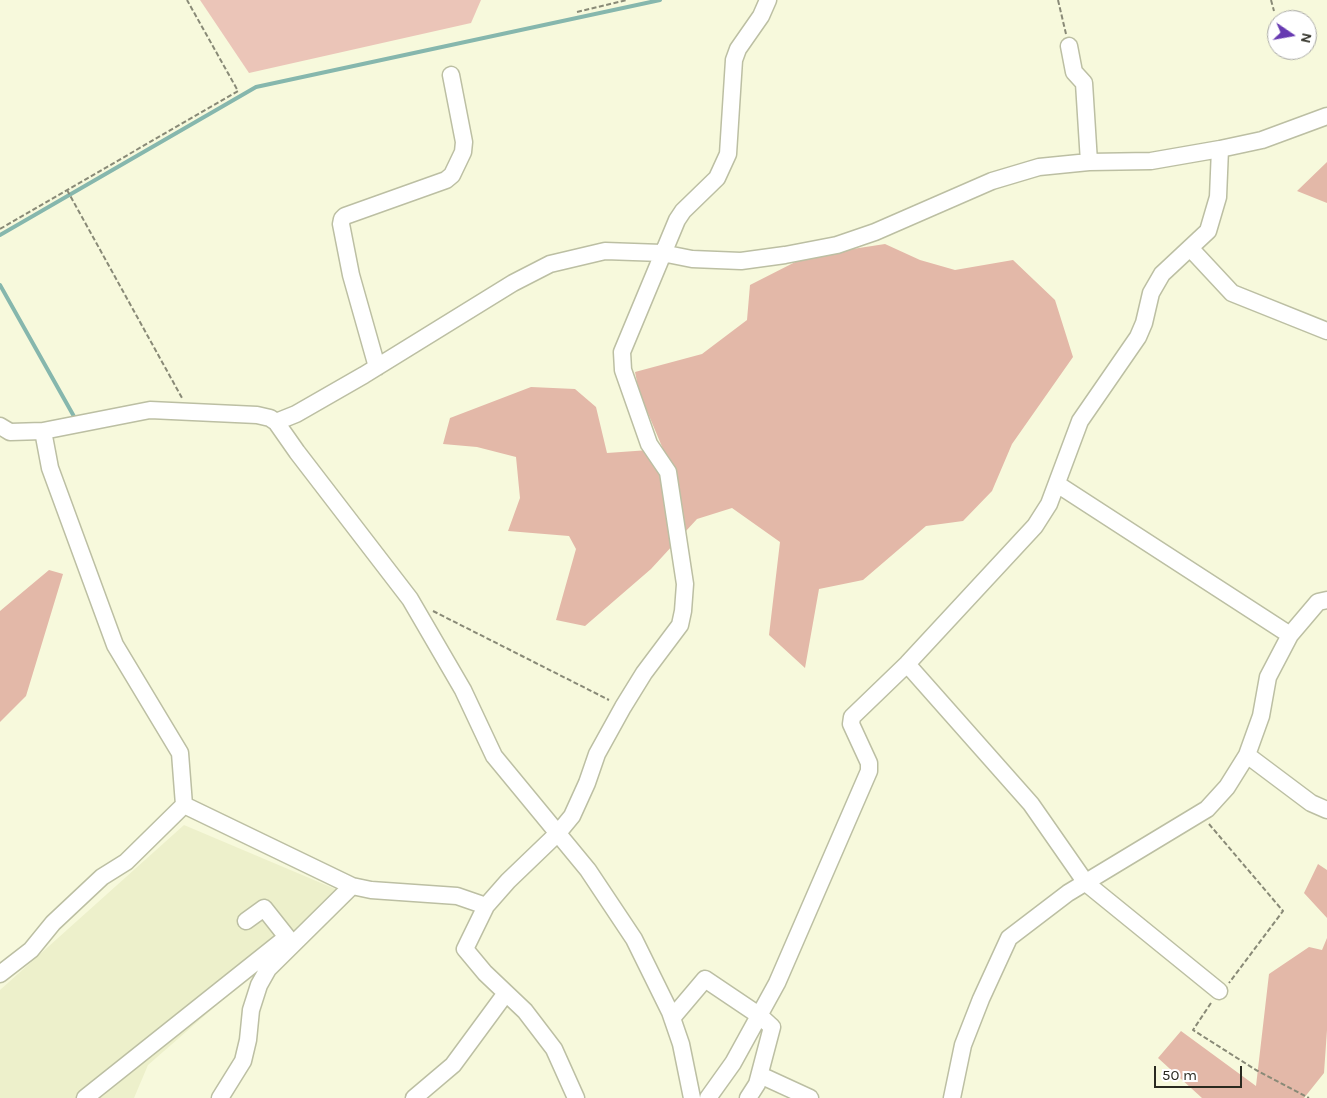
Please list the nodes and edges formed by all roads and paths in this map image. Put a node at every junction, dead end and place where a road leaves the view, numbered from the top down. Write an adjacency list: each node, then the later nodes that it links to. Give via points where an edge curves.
1 (186, 0): 11 (path, via 238,91)
2 (627, 0): 5 (path)
3 (768, 0): 14 (street, via 734,60 728,154 717,178 680,215)
4 (1058, 0): 6 (path)
5 (577, 12)
6 (1069, 46): 10 (street, via 1074,72 1084,83)
7 (452, 74): 16 (street, via 464,142 452,175 342,219 351,275)
8 (1327, 116): 9 (street, via 1262,140)
9 (1220, 149): 10 (street, via 1151,161); 13 (street, via 1218,197 1212,220 1208,231)
10 (1089, 162): 14 (street, via 1039,167 992,181 837,245 741,261 692,259)
11 (67, 190): 12 (path); 17 (path)
12 (0, 228)
13 (1191, 249): 15 (street, via 1232,292); 21 (street, via 1162,274 1151,293 1138,337 1080,421)
14 (662, 253): 16 (street, via 605,251 550,264); 26 (street, via 621,361 649,444 668,472 685,584 684,611 680,625)
15 (1327, 331)
16 (377, 366): 18 (street, via 296,414)
17 (190, 411): 18 (street, via 257,415); 20 (street, via 150,410)
18 (276, 422): 22 (street)
19 (0, 426): 20 (street, via 10,432)
20 (43, 431): 28 (street, via 50,468 115,646 180,753)
21 (1057, 484): 24 (street); 25 (street, via 1035,526)
22 (410, 599): 26 (path); 31 (street, via 463,690 494,756)
23 (1327, 600): 24 (street, via 1318,602)
24 (1290, 634): 27 (street, via 1268,677 1261,716)
25 (907, 664): 32 (street, via 1031,804); 39 (street, via 852,717 851,724 869,771)
26 (623, 707): 31 (street, via 597,754 572,816)
27 (1247, 755): 29 (street); 30 (street, via 1227,787)
28 (184, 805): 33 (street); 36 (street, via 126,862 102,877 53,923 31,950)
29 (1327, 810)
30 (1200, 813): 32 (street); 37 (path, via 1283,911 1227,987)
31 (558, 833): 34 (street); 40 (street, via 602,889 634,939)
32 (1086, 883): 37 (street); 50 (street, via 1009,938 963,1045)
33 (352, 886): 34 (street, via 457,896); 43 (street, via 268,968 251,1010 243,1061)
34 (486, 906): 38 (street, via 465,949)
35 (246, 920): 42 (street, via 264,908 287,937)
36 (0, 974)
37 (1219, 992): 51 (path, via 1193,1030 1232,1056)
38 (506, 993): 44 (street, via 453,1065); 45 (street, via 525,1010 554,1049)
39 (760, 1016): 40 (street, via 705,979); 41 (street, via 772,1027); 47 (street)
40 (672, 1018): 46 (street)
41 (760, 1075): 48 (street); 49 (street)
42 (85, 1098)
43 (220, 1098)
44 (414, 1098)
45 (576, 1098)
46 (692, 1098)
47 (708, 1098)
48 (748, 1098)
49 (810, 1098)
50 (952, 1098)
51 (1309, 1098)

